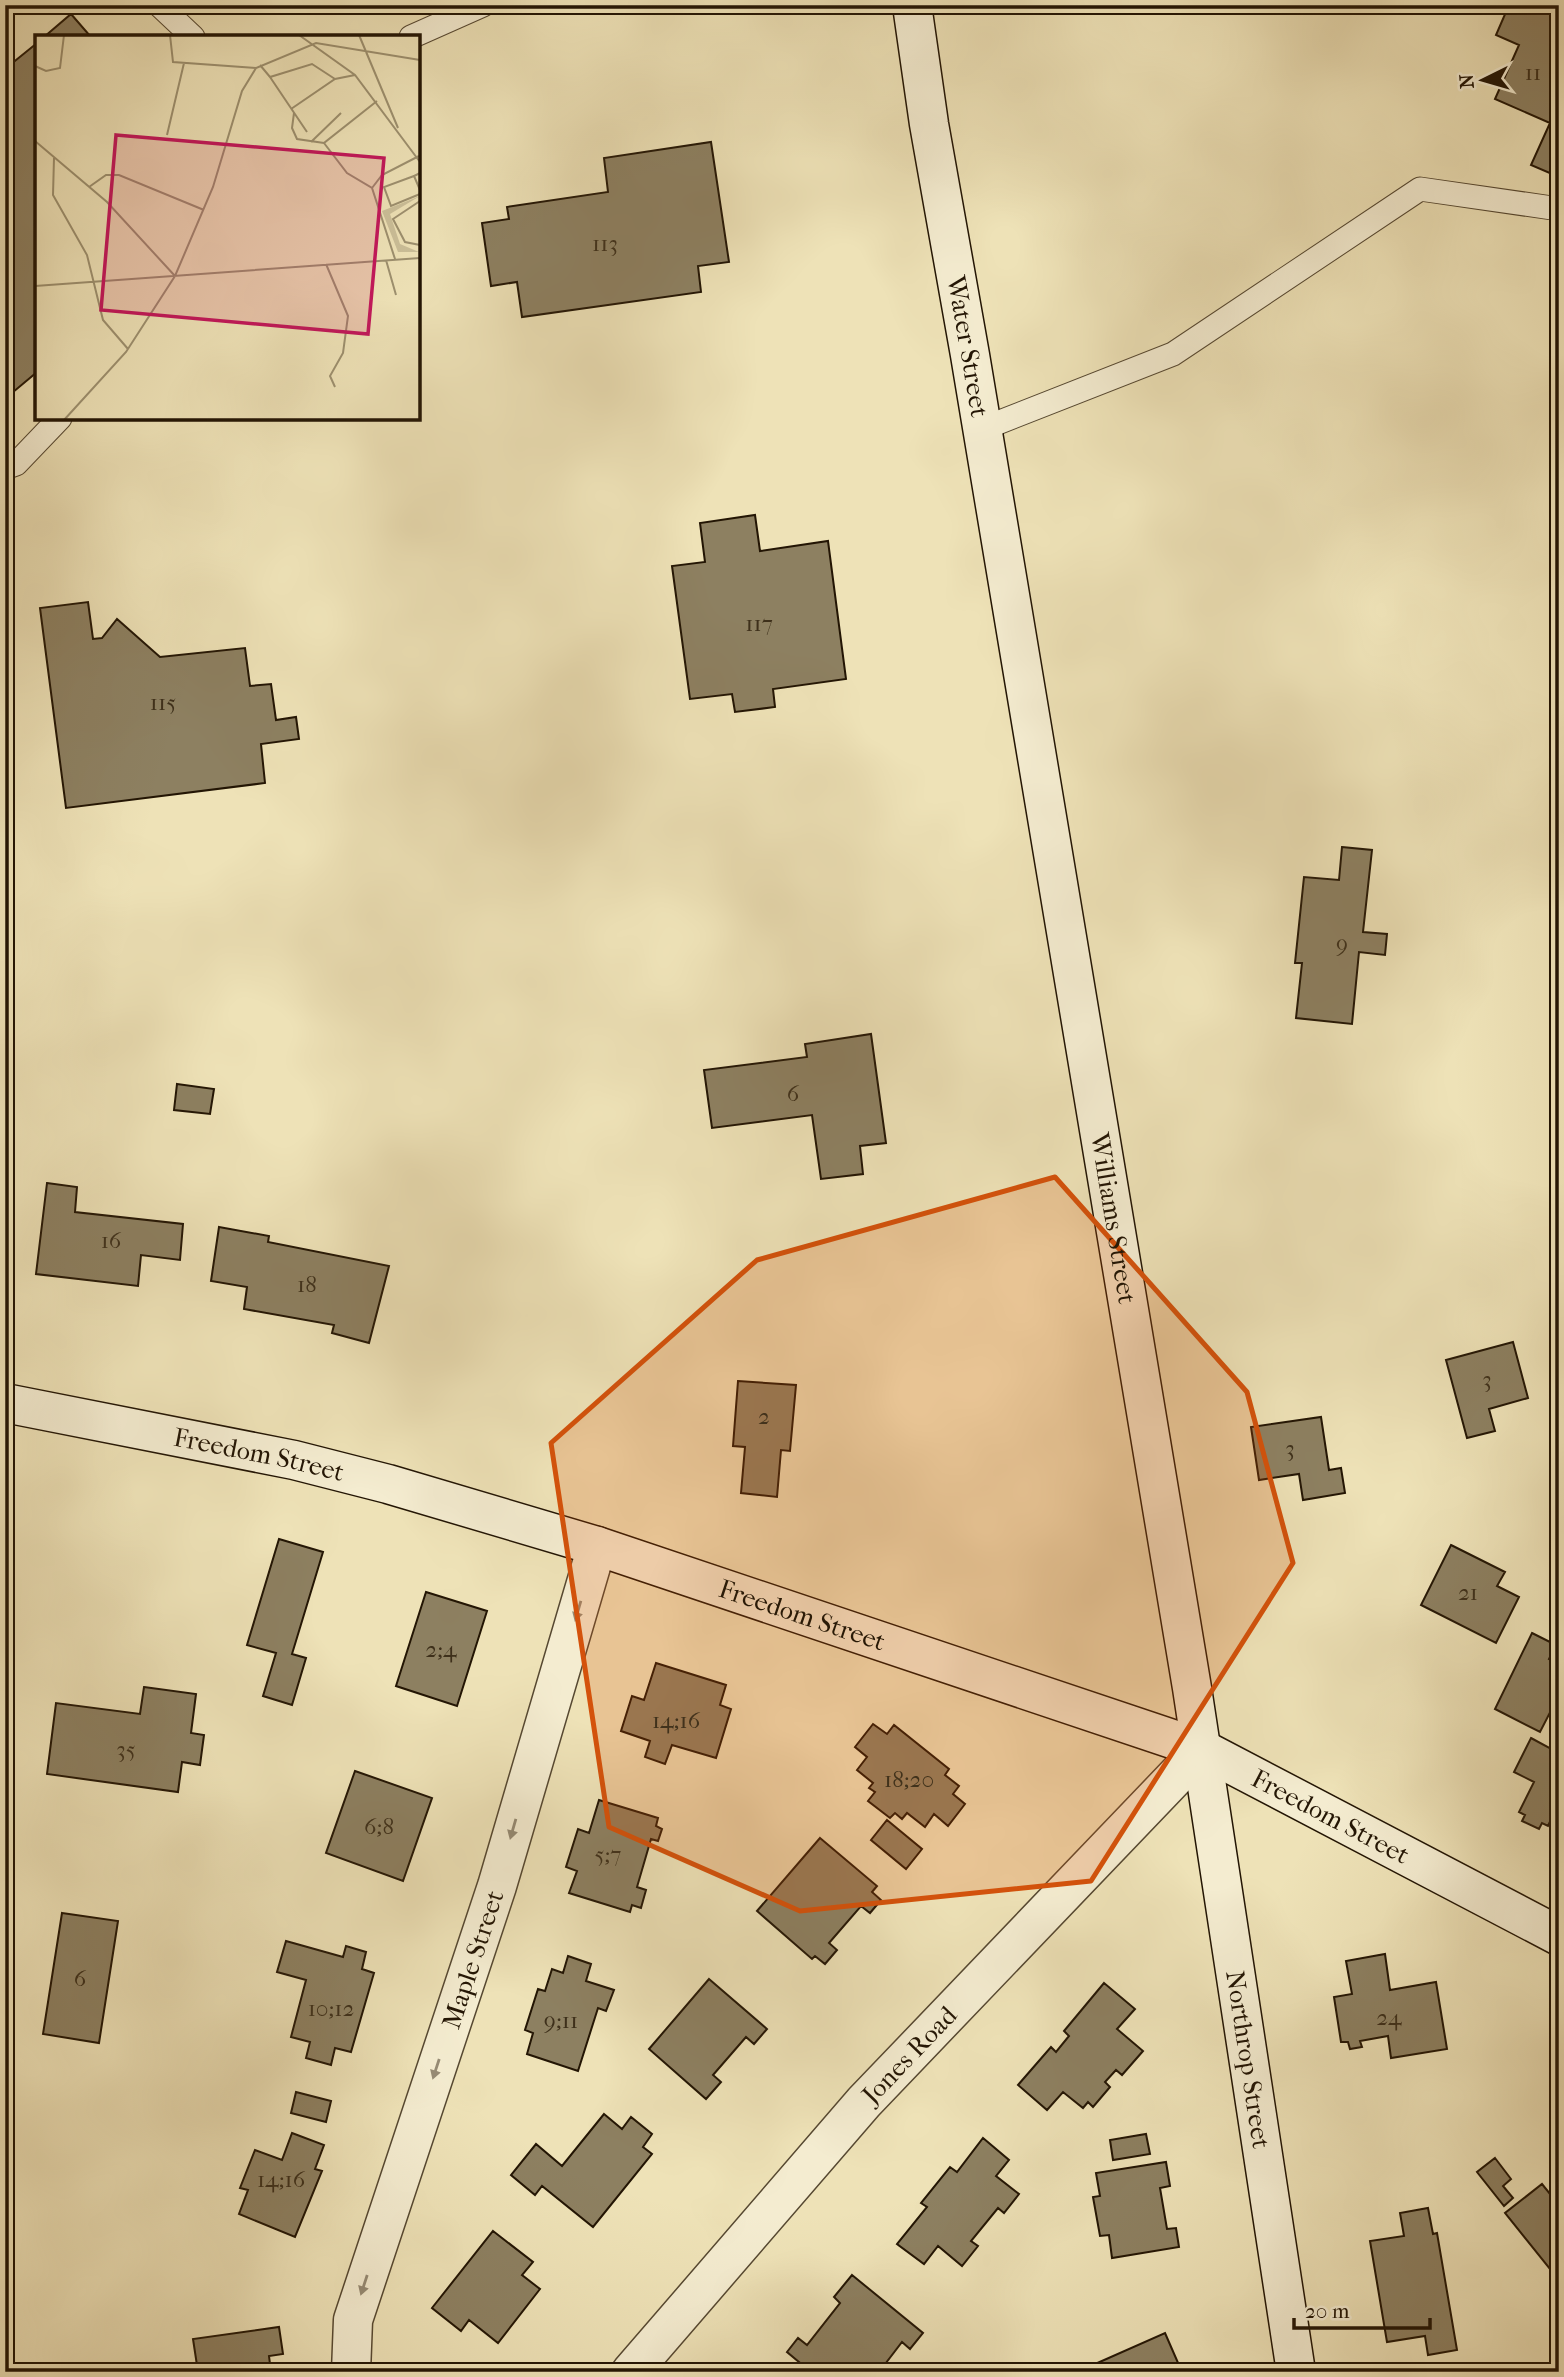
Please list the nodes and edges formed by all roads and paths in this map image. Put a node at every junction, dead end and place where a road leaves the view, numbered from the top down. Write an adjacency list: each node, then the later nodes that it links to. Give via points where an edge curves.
1 (159, 5): 4 (lane)
2 (482, 5): 5 (lane)
3 (912, 5): 8 (street, Water Street)
4 (191, 35)
5 (415, 35)
6 (1559, 209): 8 (lane, via 1420,189 1173,354)
7 (58, 420): 9 (lane, via 16,464)
8 (982, 429): 10 (street, Water Street)
9 (5, 468)
10 (1026, 687): 13 (street, Williams Street)
11 (5, 1403): 12 (street, Freedom Street, via 294,1460 388,1483)
12 (597, 1546): 13 (street, Freedom Street); 15 (street, Maple Street, one-way to 15, via 497,1886 353,2320)
13 (1202, 1749): 14 (street, Freedom Street); 16 (street, Jones Road, via 864,2102); 17 (street, Northrop Street)
14 (1559, 1936)
15 (351, 2372)
16 (631, 2372)
17 (1296, 2372)

